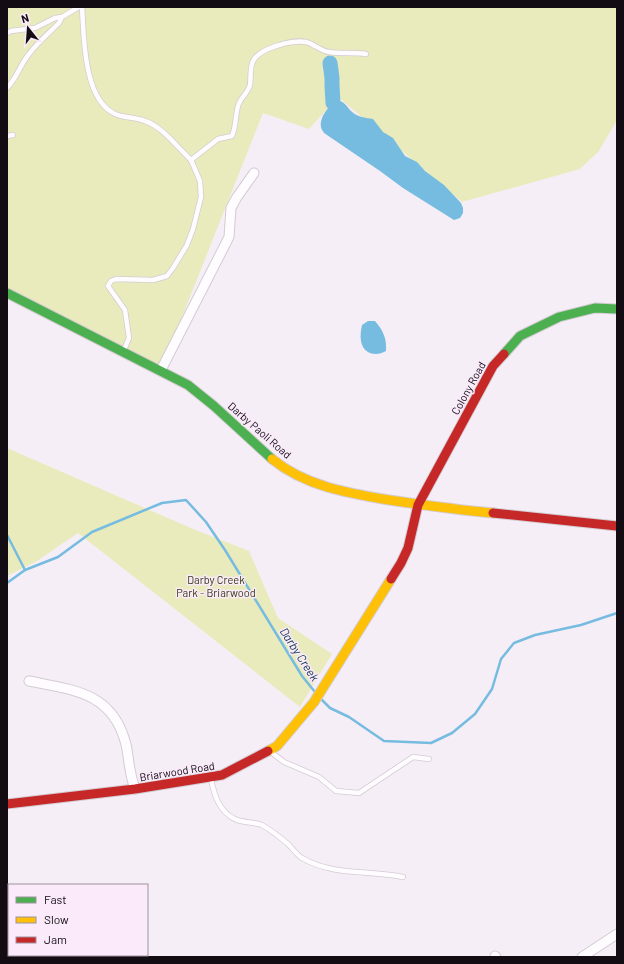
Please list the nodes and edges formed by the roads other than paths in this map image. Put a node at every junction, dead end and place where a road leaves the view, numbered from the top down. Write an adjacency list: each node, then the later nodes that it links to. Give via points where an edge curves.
1 (80, 7): 2 (lane); 8 (lane, via 87,72 103,104 114,114 144,121 159,129)
2 (62, 17): 3 (lane, via 35,28); 5 (lane, via 29,53)
3 (7, 33)
4 (366, 54): 8 (lane, via 327,52 306,42 280,44 268,49 252,62 250,87 240,101 232,136 218,139)
5 (7, 88)
6 (13, 135): 7 (lane)
7 (7, 136)
8 (191, 160): 12 (lane, via 200,181 201,197 193,230 173,268 167,276 153,280 116,279 111,280 108,286 125,310 129,338)
9 (254, 173): 13 (street, via 231,208 230,237)
10 (7, 293): 12 (street, Darby Paoli Road)
11 (617, 309): 14 (street, Colony Road, via 595,308 559,317 520,336 493,366)
12 (124, 352): 13 (street, Darby Paoli Road)
13 (161, 370): 14 (street, Darby Paoli Road, via 188,385 276,462 302,478 335,489)
14 (418, 505): 15 (street, Darby Paoli Road); 17 (street, Briarwood Road, via 408,548 400,563 314,702 277,746)
15 (617, 526)
16 (29, 681): 20 (street, via 91,696 107,707 118,723 125,742)
17 (269, 751): 18 (lane, via 284,762 320,777 336,791 359,793 414,757); 19 (street, Briarwood Road, via 222,776)
18 (429, 759)
19 (210, 777): 20 (street, Briarwood Road); 22 (lane, via 216,799 228,814 235,819 262,825 301,857 338,871)
20 (135, 789): 21 (street, Briarwood Road)
21 (7, 804)
22 (403, 877)
23 (617, 934): 24 (street)
24 (582, 957)

